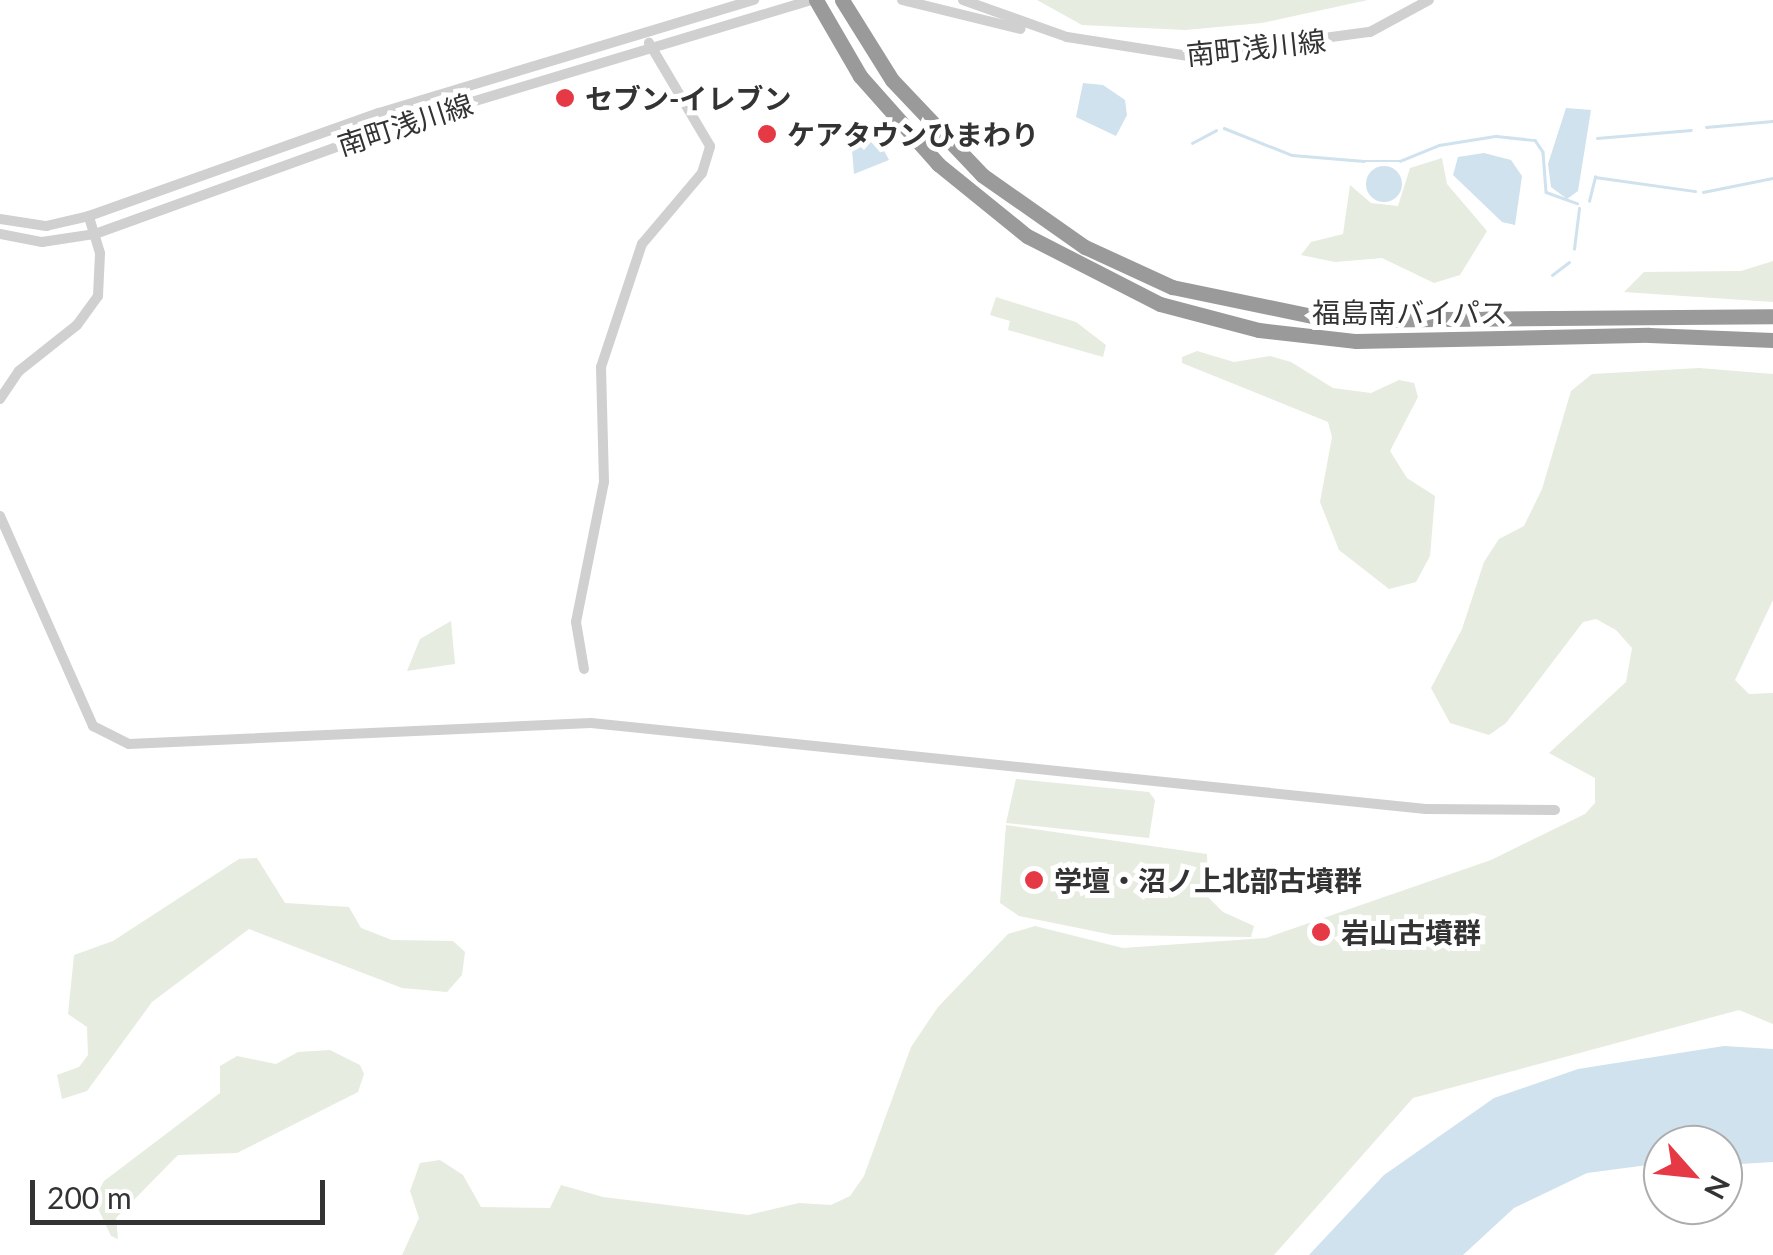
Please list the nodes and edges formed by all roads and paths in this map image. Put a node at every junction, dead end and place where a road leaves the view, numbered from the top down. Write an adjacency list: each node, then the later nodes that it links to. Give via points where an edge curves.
1 (754, 0): 7 (street, 南町浅川線)
2 (814, 0): 9 (street, 南町浅川線); 15 (highway, 福島南バイパス, via 860,76 938,164 1027,236 1160,304 1258,330 1338,340 1649,334)
3 (842, 0): 14 (highway, 福島南バイパス, via 892,80 982,175 1069,238 1172,287 1331,320)
4 (902, 0): 8 (street)
5 (963, 0): 8 (street, 南町浅川線)
6 (1429, 0): 8 (street, 南町浅川線, via 1370,32 1246,52 1155,54)
7 (646, 33): 9 (street); 10 (street, 南町浅川線, via 379,112)
8 (1067, 37)
9 (650, 46): 13 (street, 南町浅川線, via 415,119); 18 (street, via 710,146 702,173 642,244 601,367 604,482 576,622)
10 (89, 216): 11 (street, 南町浅川線, via 46,226); 13 (street)
11 (0, 220)
12 (0, 234): 13 (street, 南町浅川線, via 42,242)
13 (96, 234): 16 (street, via 100,276 89,311 19,371)
14 (1773, 316)
15 (1773, 340)
16 (0, 399)
17 (0, 516): 19 (street, via 94,726 129,744 592,723 1426,809)
18 (584, 670)
19 (1555, 810)

